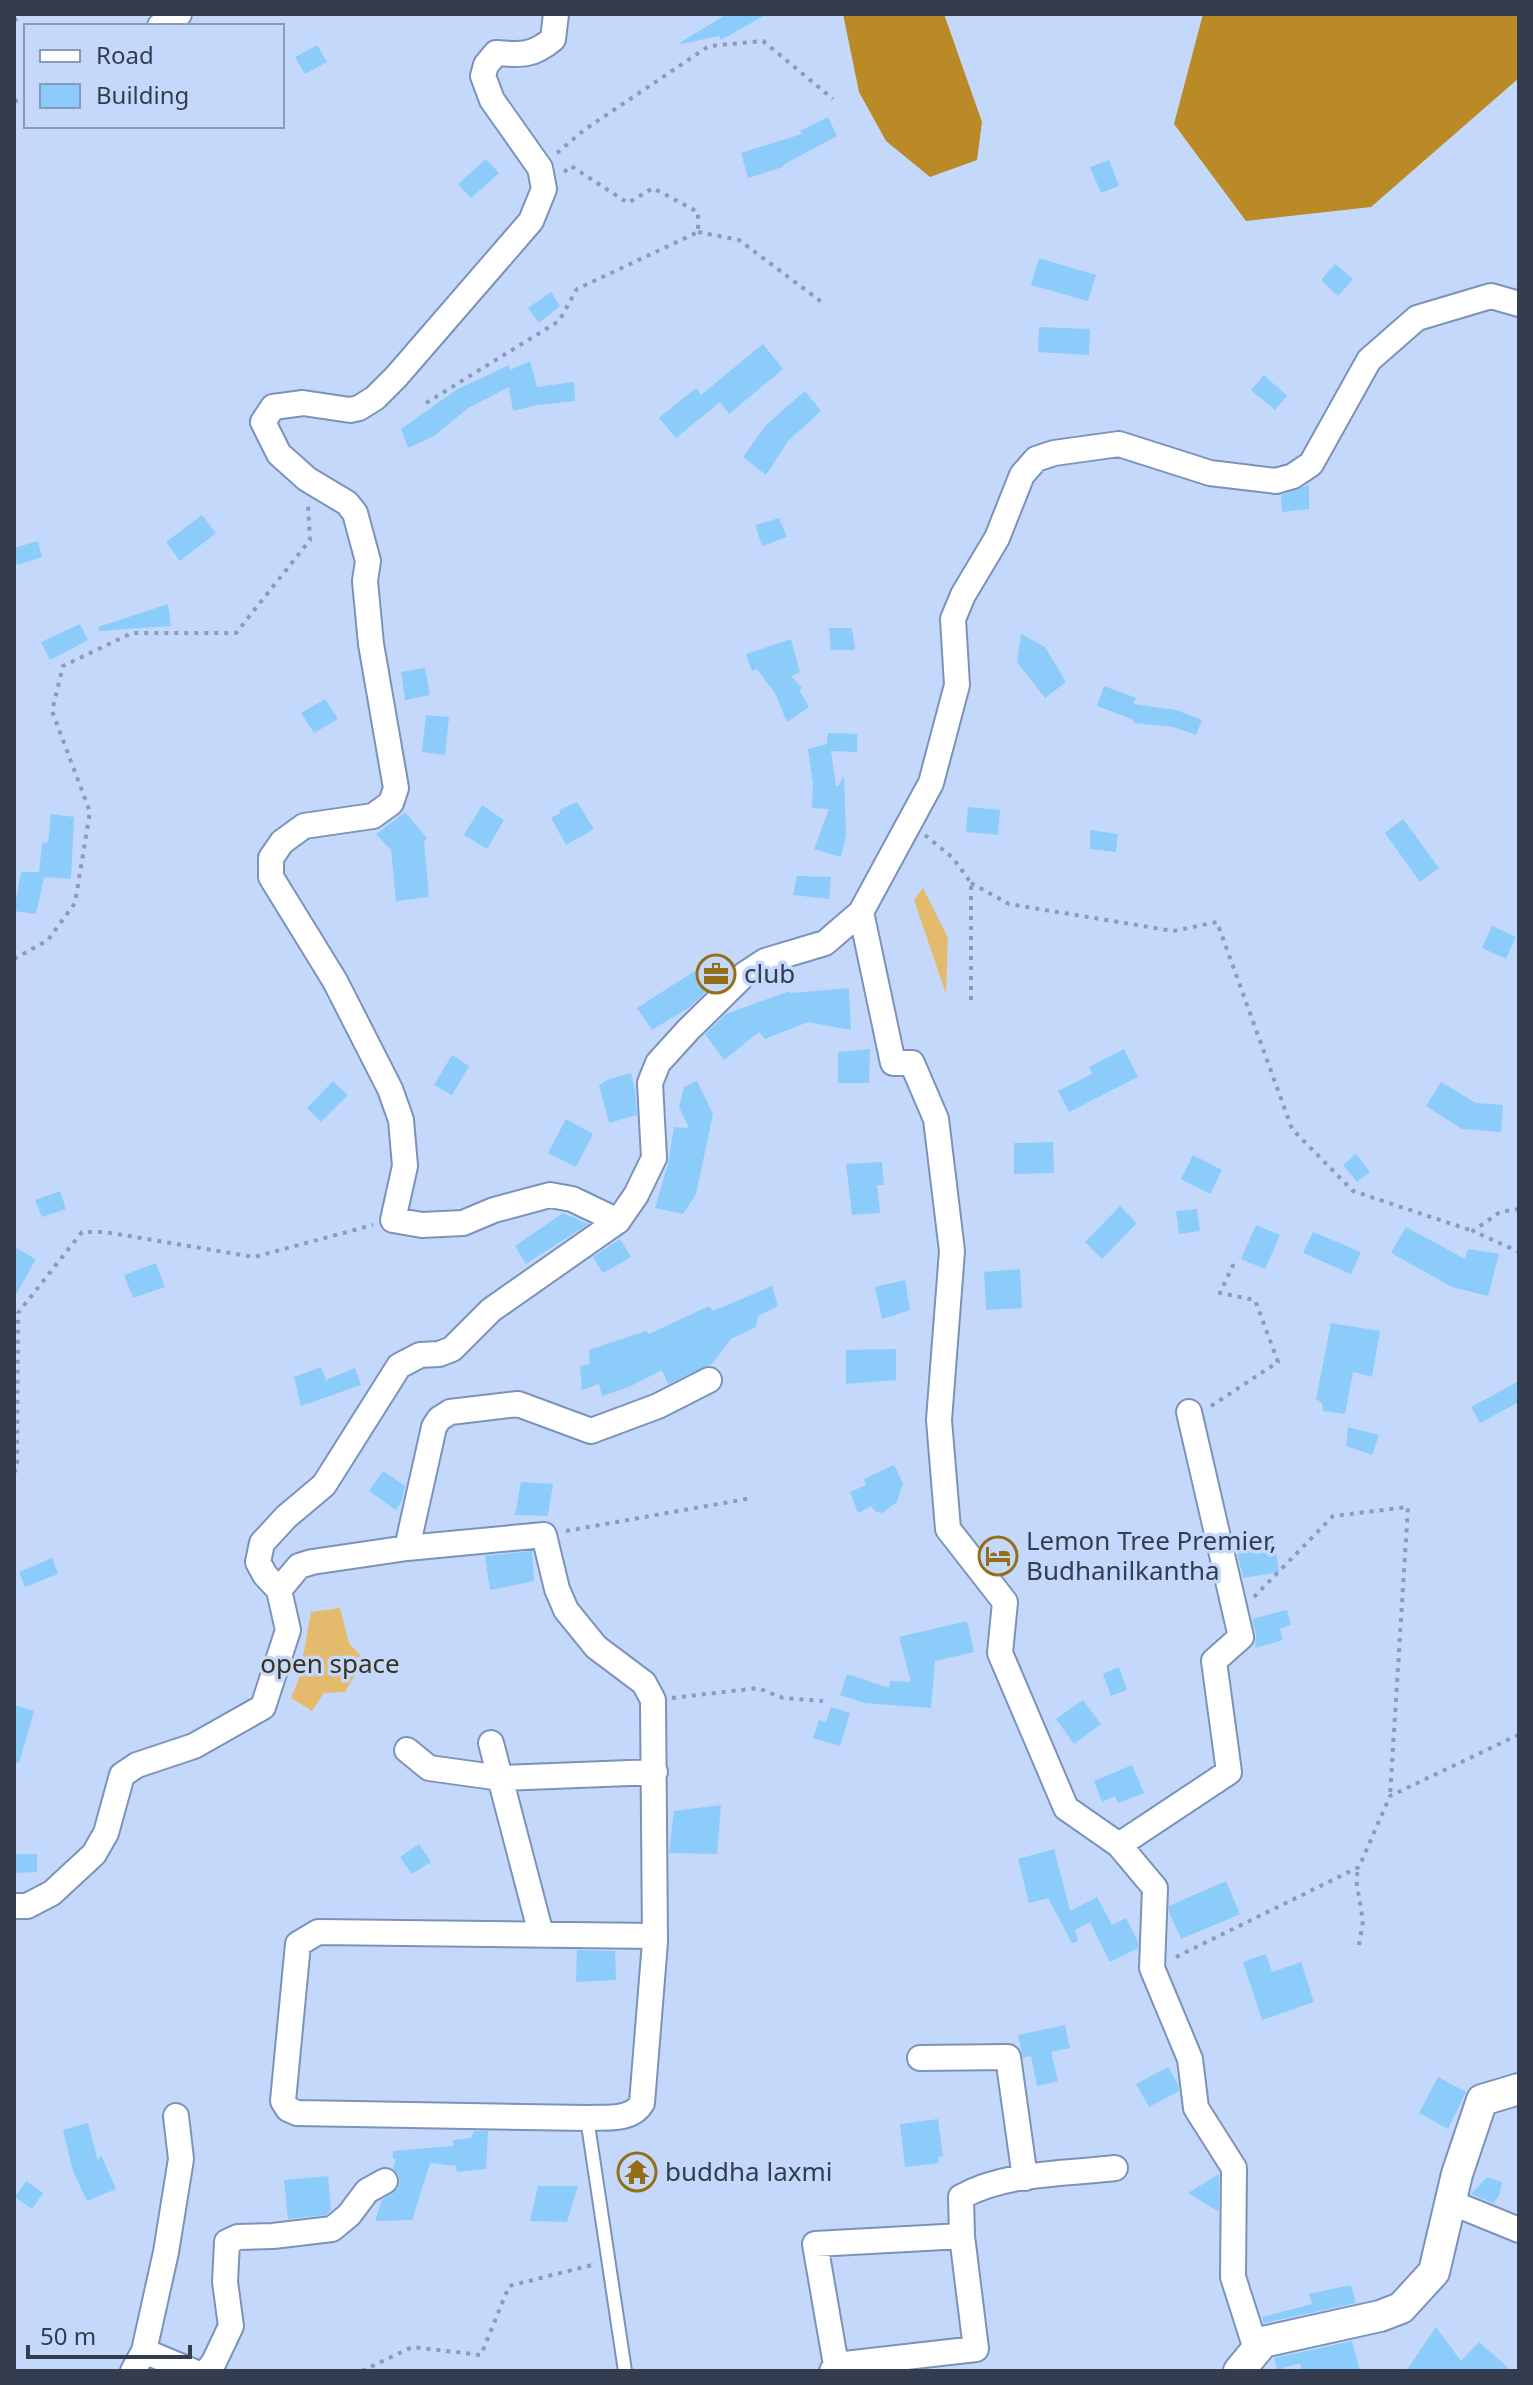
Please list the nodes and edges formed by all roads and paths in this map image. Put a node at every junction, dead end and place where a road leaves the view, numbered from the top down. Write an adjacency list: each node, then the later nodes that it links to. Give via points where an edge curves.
1 (23, 14): 3 (path)
2 (556, 14): 5 (street, via 553,39 544,47 524,55 496,53 483,76 492,100)
3 (14, 21)
4 (833, 99): 5 (path, via 763,41 709,46 584,130)
5 (542, 179): 6 (path, via 571,166 628,203 653,188 698,212); 10 (street, via 531,221 375,398 350,410 303,403 273,407 263,422 279,454)
6 (698, 232): 7 (path, via 739,240); 9 (path, via 577,289 559,321)
7 (823, 303)
8 (1519, 304): 11 (street, via 1491,296 1417,318 1369,360 1311,464 1293,476 1276,481 1210,473 1119,444 1036,459 1022,475 997,538 953,619 957,685 931,783)
9 (426, 403)
10 (307, 479): 14 (path, via 310,540 236,633 132,633 63,666 52,711 90,812 78,888 75,903 48,940); 17 (street, via 355,513 368,561 371,644 396,788 391,803 373,816 304,826 271,858 271,877 335,981 398,1110 405,1166)
11 (910, 822): 12 (path, via 953,858); 13 (street)
12 (971, 883): 15 (path); 19 (path, via 1009,904 1173,931 1217,922 1292,1129 1353,1191)
13 (861, 912): 18 (street, via 825,943 765,961 745,974 658,1063 650,1083 654,1158); 38 (street, via 902,1063 936,1119 952,1251 939,1420 948,1529 1005,1602 1000,1653 1066,1808)
14 (14, 959)
15 (971, 1006)
16 (1519, 1209): 19 (path, via 1500,1212)
17 (393, 1220): 18 (street, via 463,1223 550,1195 572,1199); 24 (path, via 254,1257 82,1232 18,1313)
18 (618, 1221): 28 (street, via 491,1310 452,1349 420,1355 399,1366 324,1485 262,1543 258,1562)
19 (1473, 1231): 20 (path)
20 (1519, 1252)
21 (1234, 1263): 23 (path, via 1220,1293 1255,1300 1278,1362 1211,1406)
22 (709, 1380): 27 (street, via 591,1431 518,1404 450,1412 434,1427)
23 (1189, 1412): 29 (street)
24 (14, 1473)
25 (752, 1498): 26 (path)
26 (544, 1535): 27 (street); 30 (street, via 566,1610 596,1647 644,1683)
27 (407, 1548): 28 (street, via 299,1566)
28 (279, 1590): 40 (street, via 288,1630 263,1707 194,1746 122,1775 106,1833 94,1854 52,1893 27,1906)
29 (1236, 1615): 37 (path, via 1333,1516 1408,1507); 38 (street, via 1241,1637 1214,1661 1229,1772)
30 (653, 1700): 31 (path, via 758,1688 783,1698); 35 (street)
31 (823, 1701)
32 (1519, 1734): 37 (path)
33 (491, 1743): 36 (street)
34 (407, 1750): 36 (street, via 429,1768)
35 (655, 1772): 36 (street); 42 (street)
36 (501, 1778): 41 (street)
37 (1390, 1796): 39 (path)
38 (1119, 1845): 44 (street, via 1155,1888)
39 (1359, 1867): 43 (path); 44 (path)
40 (14, 1906)
41 (541, 1934): 42 (street); 48 (street, via 318,1932 307,1937 298,1944 283,2101 297,2113)
42 (655, 1936): 48 (street, via 642,2103 628,2116)
43 (1359, 1945)
44 (1152, 1968): 57 (street, via 1190,2059 1196,2108 1234,2168 1233,2277)
45 (920, 2058): 50 (street, via 1008,2057)
46 (1519, 2089): 52 (street, via 1482,2100)
47 (176, 2116): 56 (street, via 181,2159 166,2252)
48 (587, 2118): 55 (lane)
49 (1115, 2168): 50 (street)
50 (1025, 2178): 54 (street, via 961,2197)
51 (385, 2181): 60 (street, via 367,2191 332,2229 227,2242 231,2326)
52 (1450, 2202): 53 (street); 57 (street, via 1434,2272 1401,2308 1263,2342)
53 (1519, 2230)
54 (962, 2236): 58 (street, via 976,2349); 58 (street, via 815,2244)
55 (610, 2258): 61 (path, via 509,2286 481,2355 412,2347); 62 (lane)
56 (138, 2361): 59 (street)
57 (1250, 2362)
58 (834, 2368)
59 (192, 2371)
60 (207, 2371)
61 (362, 2371)
62 (625, 2371)

